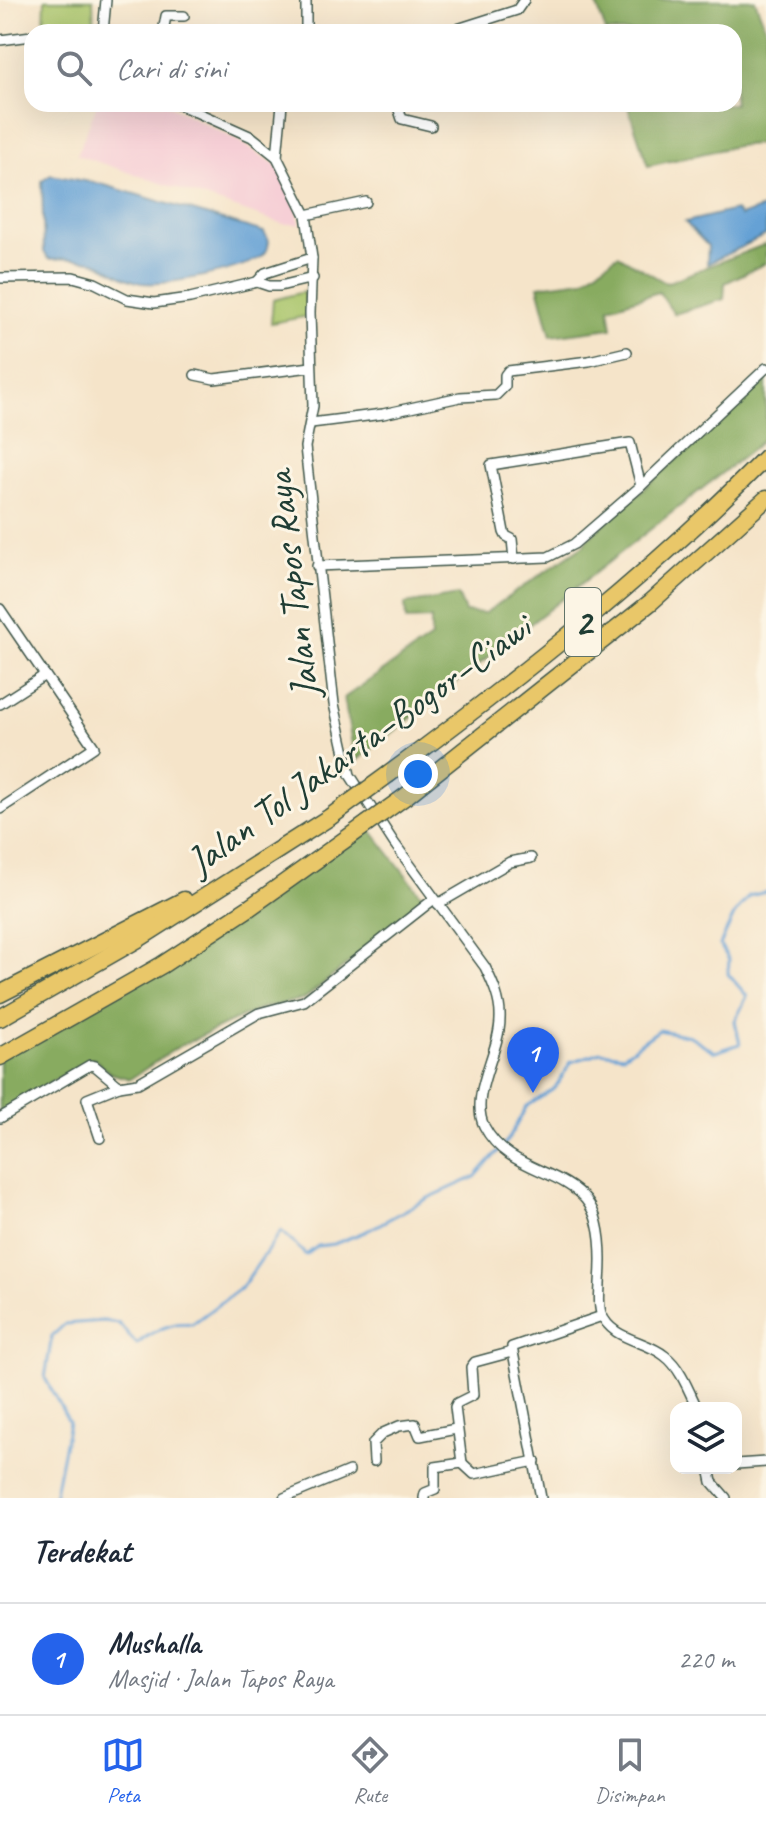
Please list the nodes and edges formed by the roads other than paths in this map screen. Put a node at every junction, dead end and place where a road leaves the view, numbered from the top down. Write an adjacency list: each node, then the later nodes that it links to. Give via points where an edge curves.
1 (106, 0): 5 (street)
2 (306, 0): 7 (street)
3 (524, 0): 8 (street, via 517,10)
4 (184, 16): 6 (street, via 166,16)
5 (104, 24)
6 (164, 24)
7 (306, 24)
8 (478, 24)
9 (24, 37): 10 (street)
10 (0, 40)
11 (196, 112): 15 (street, Jalan Tapos Raya, via 252,137)
12 (281, 112): 15 (street)
13 (400, 112): 14 (street, via 402,119)
14 (431, 126)
15 (277, 157): 17 (street, Jalan Tapos Raya)
16 (366, 202): 17 (street)
17 (306, 215): 18 (street, Jalan Tapos Raya)
18 (312, 258): 20 (street, Jalan Tapos Raya); 21 (street, via 265,273)
19 (0, 278): 21 (street, via 73,277 127,299 154,303)
20 (313, 278): 21 (street, via 280,286); 23 (street, Jalan Tapos Raya)
21 (257, 282)
22 (627, 352): 26 (street, via 508,371 505,386 496,395)
23 (311, 367): 25 (street, via 214,379); 26 (street, Jalan Tapos Raya)
24 (766, 368): 28 (street)
25 (195, 375)
26 (311, 423): 31 (street, Jalan Tapos Raya, via 305,447)
27 (766, 457): 36 (highway, Jalan Tol Jakarta–Bogor–Ciawi / 2, bridge, via 665,552 523,672)
28 (641, 486): 30 (street, via 561,551); 30 (street, via 630,443 491,465 504,535 512,539)
29 (766, 499): 41 (highway, Jalan Tol Jakarta–Bogor–Ciawi / 2, bridge, via 651,602 406,796 162,965)
30 (514, 559): 31 (street)
31 (317, 566): 38 (street, Jalan Tapos Raya, via 334,704 350,775)
32 (0, 609): 33 (street)
33 (45, 675): 34 (street); 35 (street, via 94,747)
34 (0, 704)
35 (0, 809)
36 (307, 832): 39 (highway); 40 (highway, Jalan Tol Jakarta–Bogor–Ciawi / 2, via 140,938)
37 (531, 858): 38 (street, via 510,862)
38 (436, 901): 42 (street, via 304,1001 259,1013 148,1078); 45 (street, Jalan Tapos Raya, via 485,967 498,1003 496,1048 481,1096 484,1125 503,1149 589,1204 599,1240)
39 (0, 994)
40 (0, 1018)
41 (0, 1057)
42 (119, 1086): 43 (street, via 92,1065); 44 (street, via 87,1099)
43 (0, 1118)
44 (100, 1138)
45 (602, 1316): 46 (street, via 516,1344); 47 (street, via 613,1330 665,1355)
46 (512, 1352): 48 (street, via 471,1366 473,1395 455,1405); 50 (street)
47 (694, 1402)
48 (456, 1429): 49 (street, via 420,1436 415,1424 391,1429 373,1442); 52 (street)
49 (374, 1461)
50 (535, 1461): 52 (street, via 474,1474); 58 (street)
51 (766, 1462): 53 (street)
52 (462, 1463): 57 (street, via 434,1467 435,1489)
53 (742, 1464)
54 (349, 1471): 56 (street)
55 (710, 1474): 59 (street)
56 (284, 1498)
57 (424, 1498)
58 (541, 1498)
59 (726, 1498)

